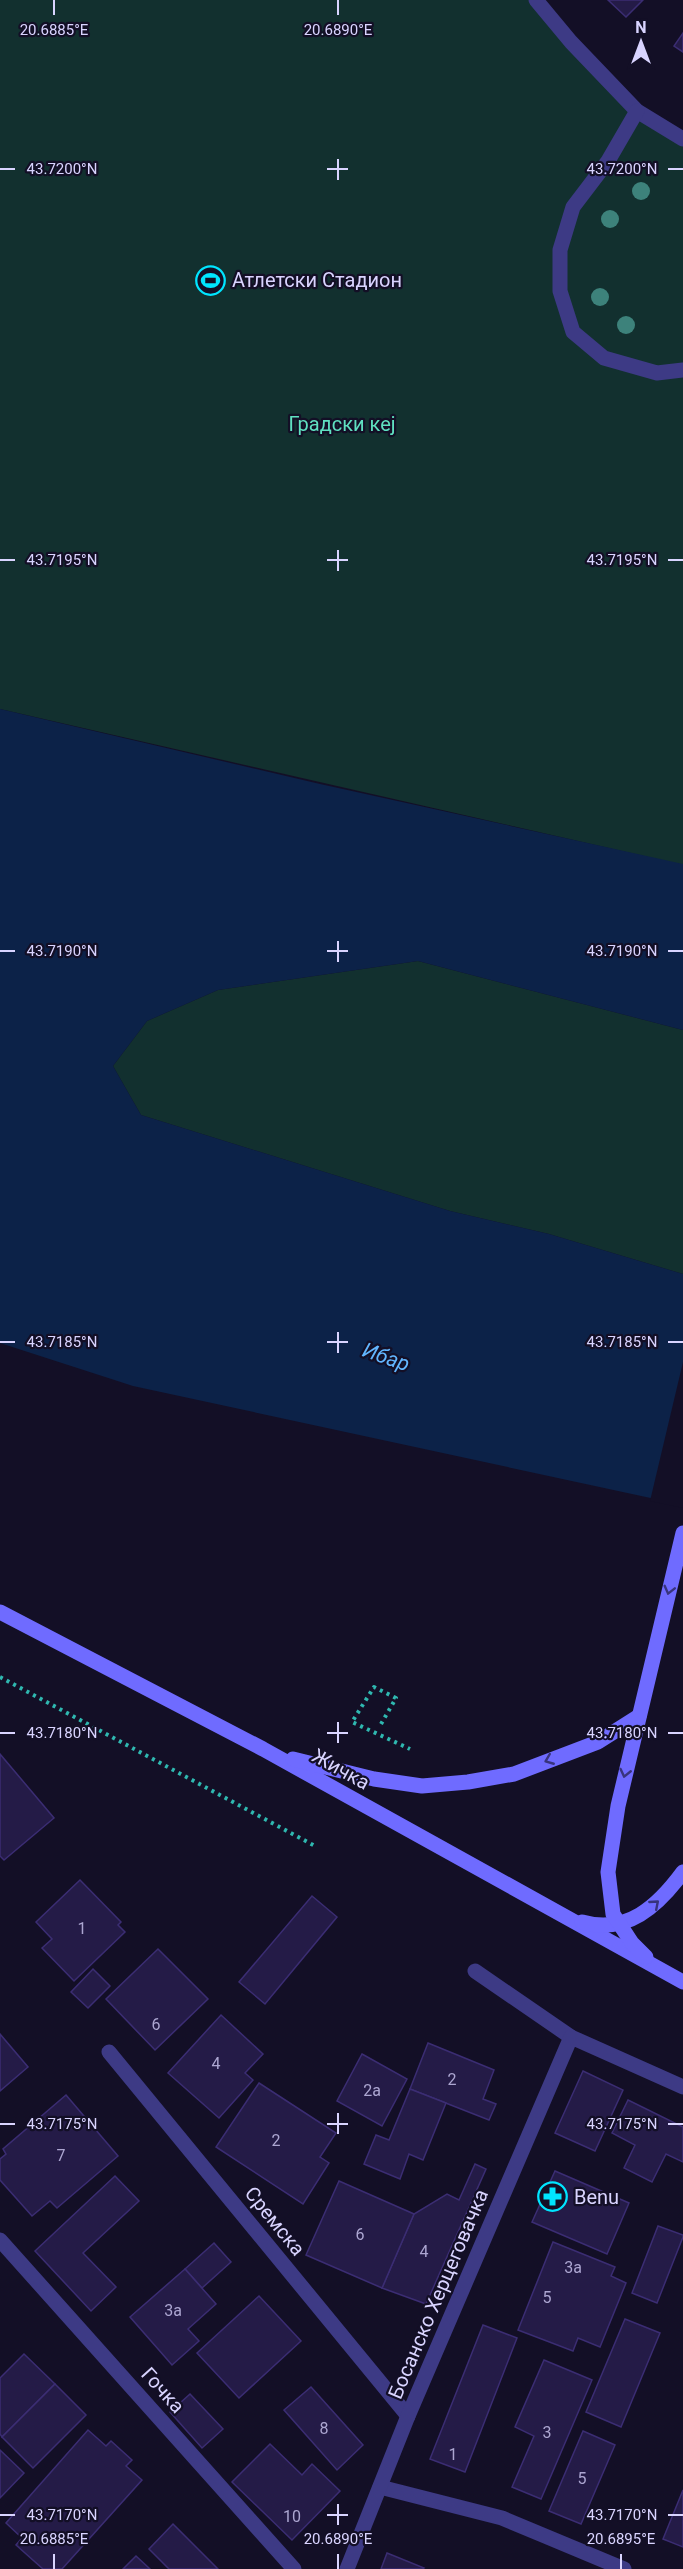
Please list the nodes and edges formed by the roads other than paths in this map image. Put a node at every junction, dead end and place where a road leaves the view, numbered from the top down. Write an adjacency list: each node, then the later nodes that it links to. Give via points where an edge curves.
1 (536, 0): 2 (street)
2 (637, 111): 3 (street); 4 (street, via 608,161 573,207 560,250 560,291 573,332 604,358 657,373)
3 (683, 139)
4 (683, 370)
5 (683, 1533): 7 (main road, one-way to 7)
6 (0, 1612): 8 (main road, Жичка)
7 (639, 1716): 8 (main road, one-way to 8, via 598,1742 514,1774 468,1782 422,1786 374,1779 317,1767); 11 (main road, one-way to 11, via 618,1806 608,1872 613,1914)
8 (263, 1749): 10 (main road, Жичка)
9 (683, 1872): 11 (main road, one-way to 9, via 642,1915 668,1893)
10 (562, 1916): 11 (main road, via 597,1926); 12 (main road, Жичка)
11 (620, 1924): 12 (main road)
12 (659, 1970): 14 (main road, Жичка)
13 (475, 1971): 15 (street)
14 (683, 1982)
15 (571, 2037): 17 (street); 19 (street, Босанско Херцеговачка)
16 (109, 2052): 19 (street, Сремска)
17 (683, 2087)
18 (0, 2240): 21 (street, Гочка)
19 (408, 2416): 20 (street, Босанско Херцеговачка)
20 (380, 2487): 22 (street, Босанско Херцеговачка); 23 (street, via 502,2518)
21 (294, 2569)
22 (347, 2569)
23 (624, 2569)

